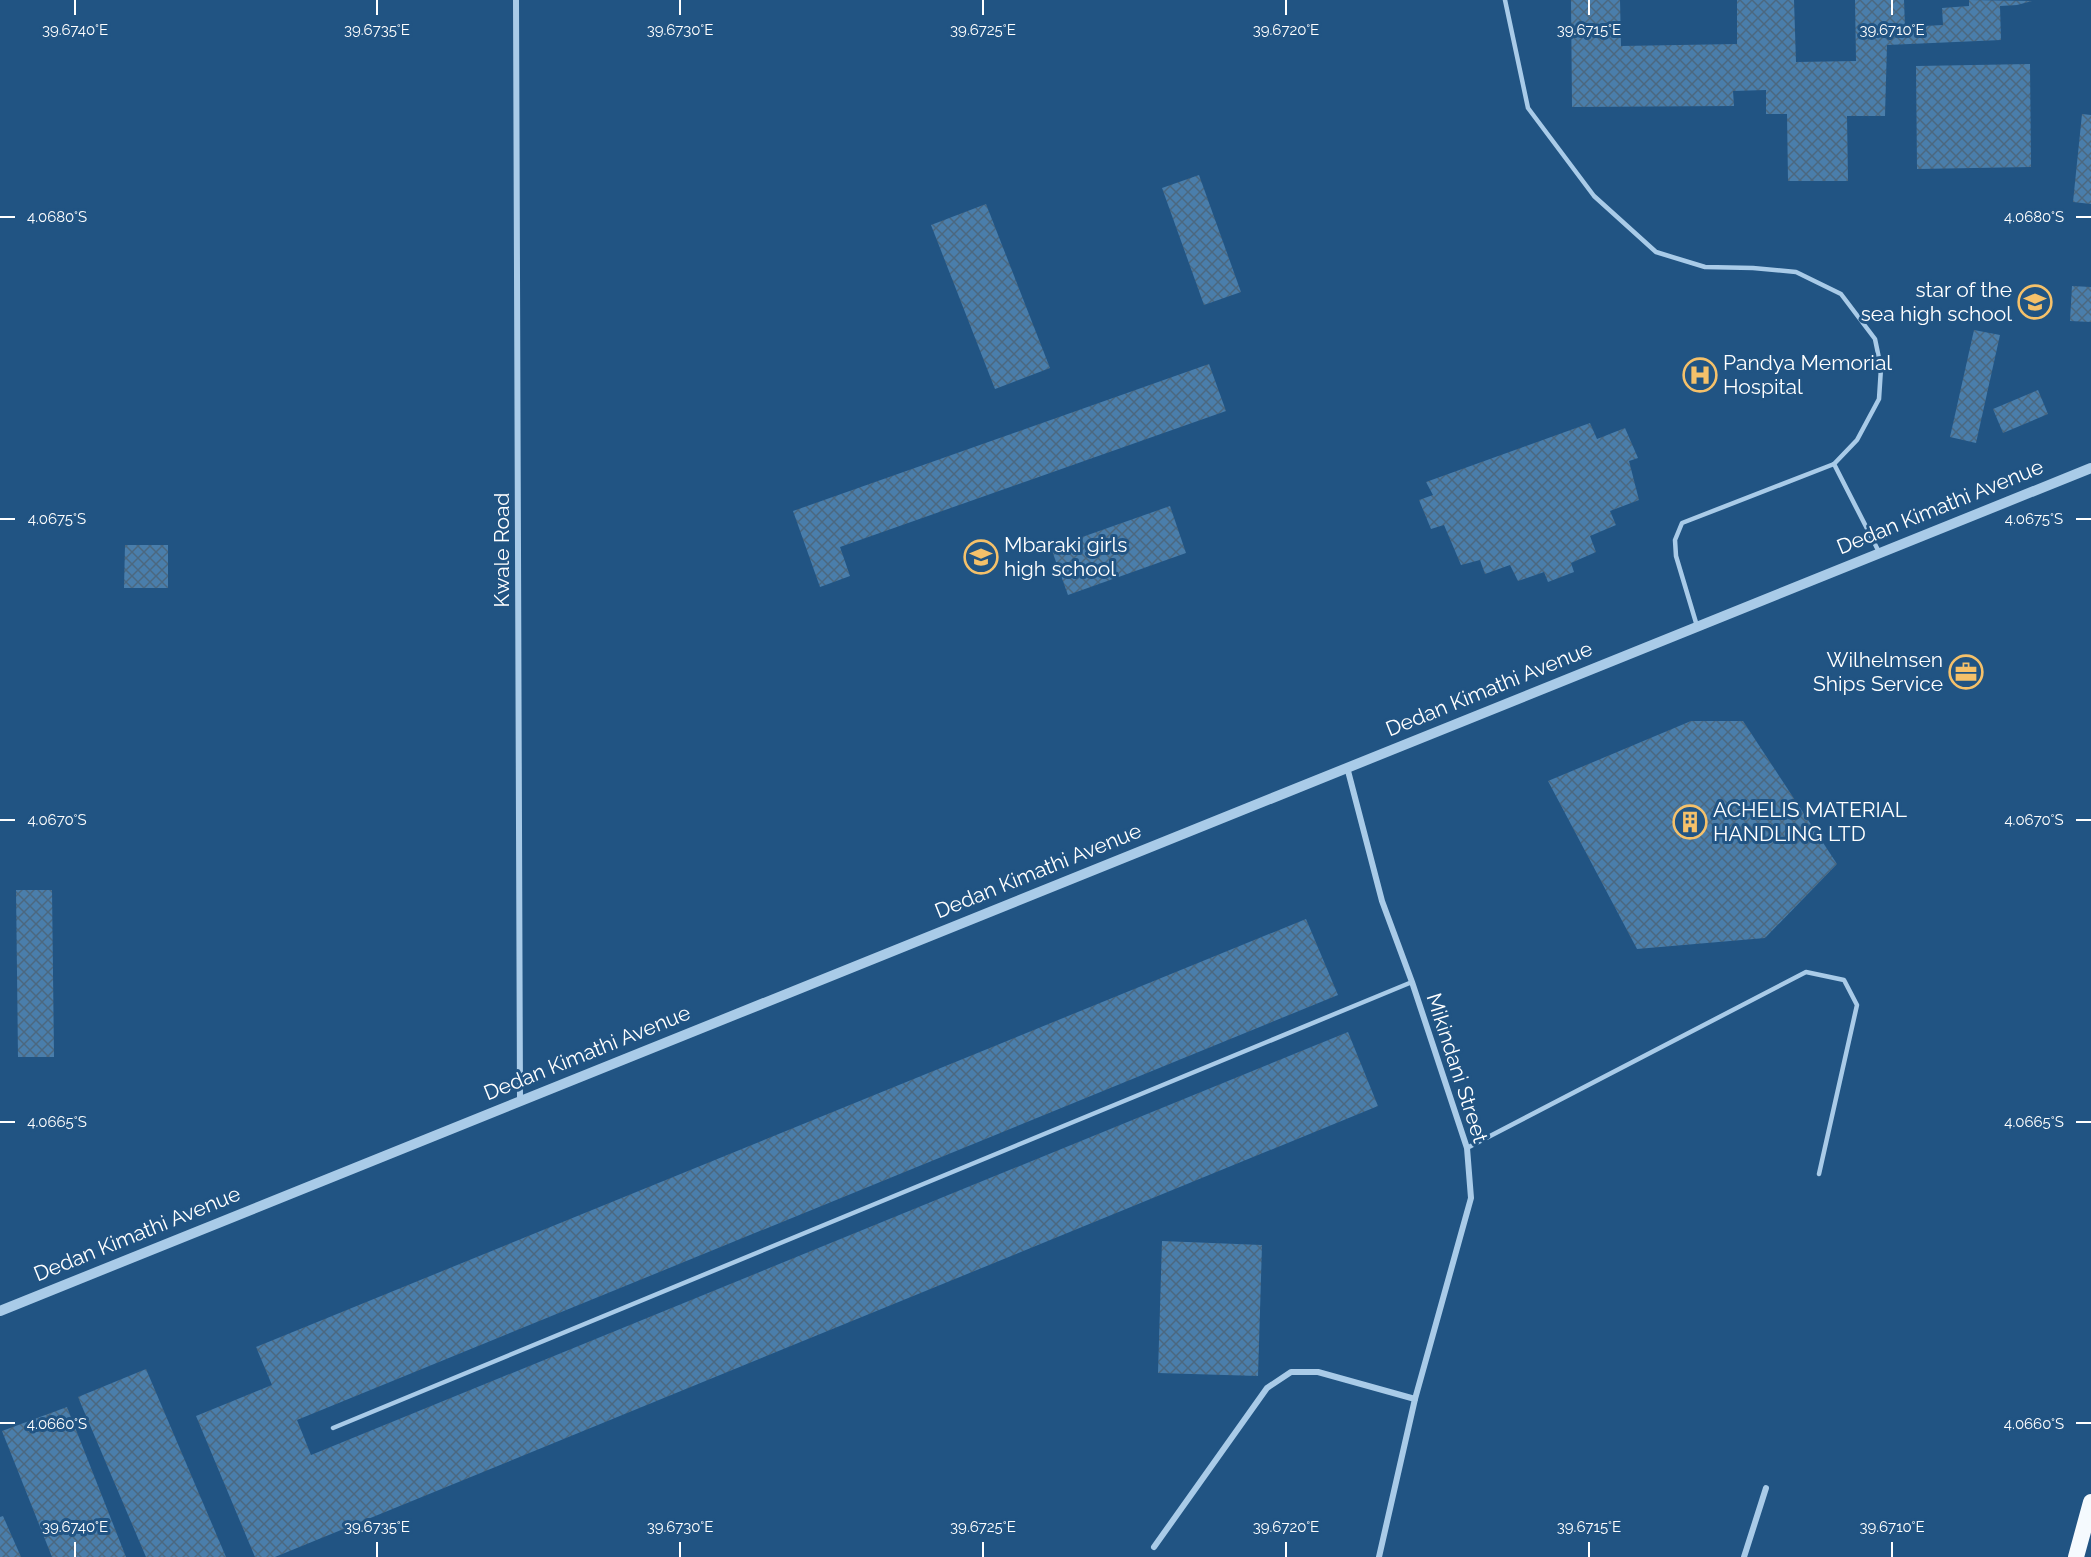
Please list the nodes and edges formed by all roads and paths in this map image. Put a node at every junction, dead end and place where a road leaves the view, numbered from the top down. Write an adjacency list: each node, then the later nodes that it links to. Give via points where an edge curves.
1 (516, 0): 9 (street, Kwale Road)
2 (1505, 0): 3 (lane, via 1528,108 1594,196 1656,252 1705,267 1796,272 1841,294 1875,339 1881,368 1879,399 1857,440)
3 (1834, 464): 5 (lane); 6 (lane, via 1682,523 1675,540 1676,556)
4 (2091, 468): 5 (street, Dedan Kimathi Avenue)
5 (1879, 553): 6 (street, Dedan Kimathi Avenue)
6 (1697, 626): 7 (street, Dedan Kimathi Avenue)
7 (1347, 767): 8 (street, Mikindani Street, via 1382,901); 9 (street, Dedan Kimathi Avenue)
8 (1412, 982): 10 (street, Mikindani Street); 14 (lane)
9 (520, 1101): 12 (street, Dedan Kimathi Avenue)
10 (1467, 1148): 11 (lane, via 1806,972 1844,980 1857,1005); 13 (street, Mikindani Street, via 1472,1198)
11 (1819, 1174)
12 (0, 1311)
13 (1414, 1399): 17 (street, via 1318,1372 1291,1372 1267,1388); 18 (street, Mikindani Street)
14 (333, 1428)
15 (1766, 1488): 19 (street)
16 (2091, 1502): 20 (highway)
17 (1154, 1547)
18 (1379, 1557)
19 (1744, 1557)
20 (2076, 1557)

